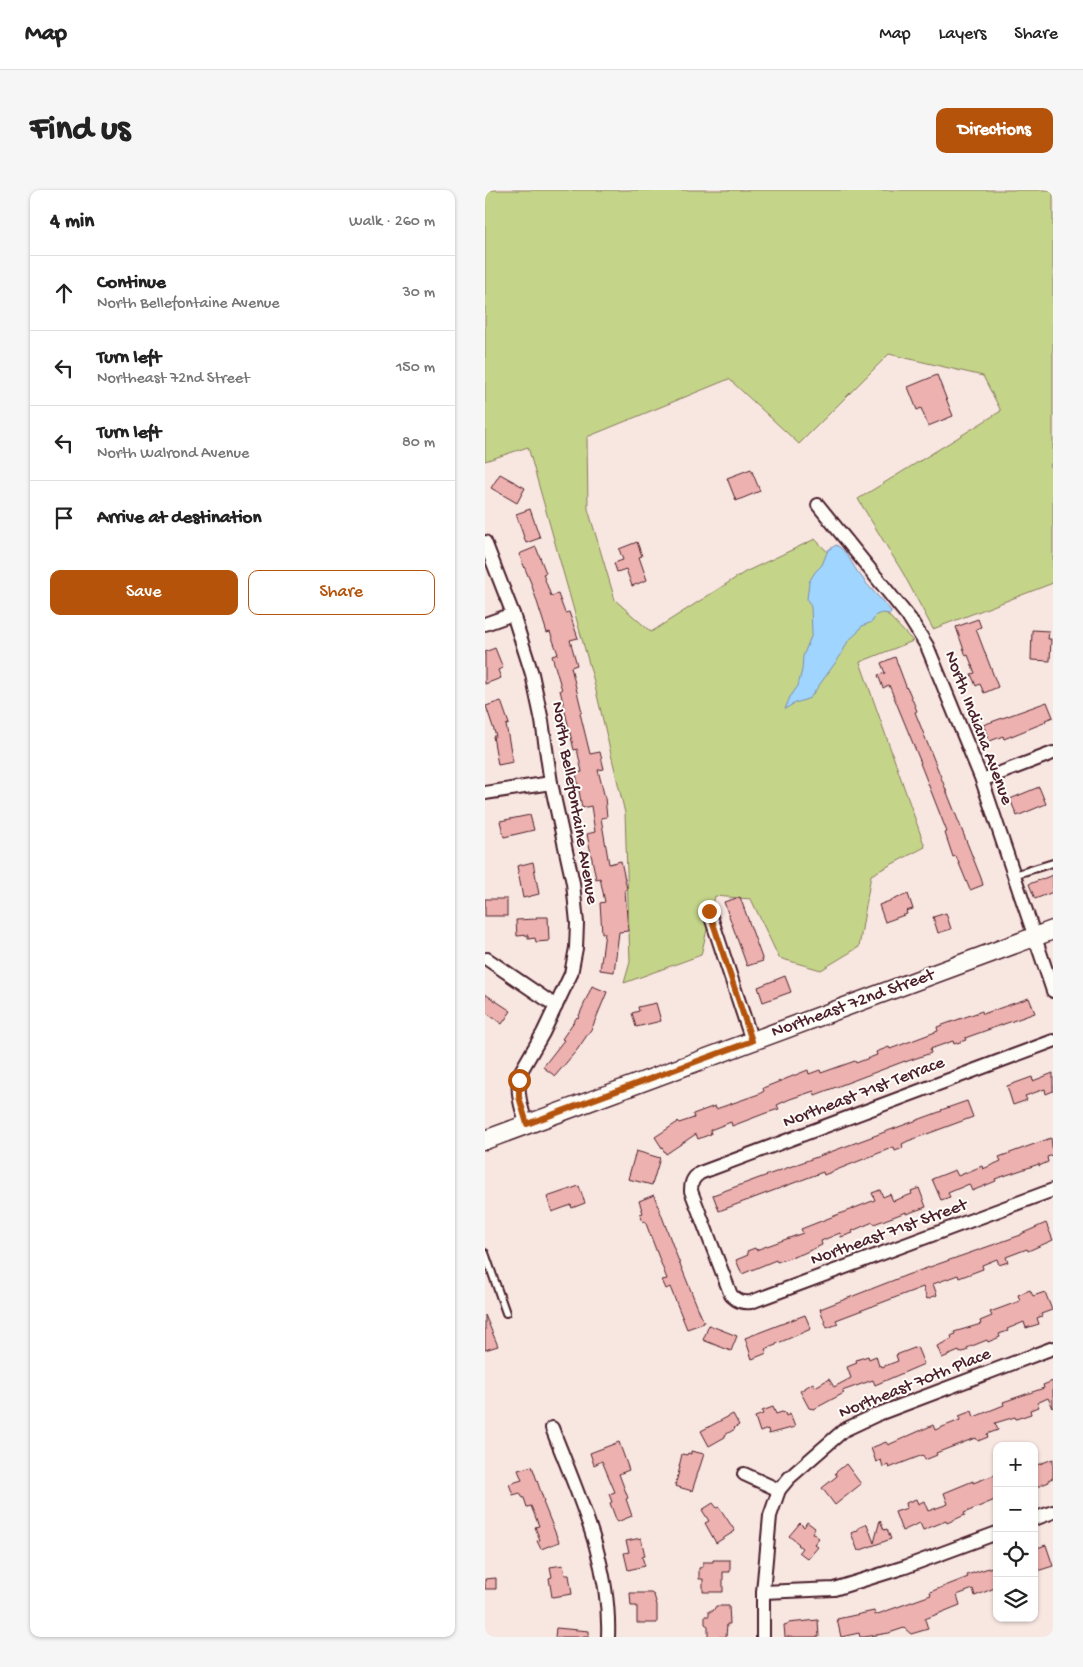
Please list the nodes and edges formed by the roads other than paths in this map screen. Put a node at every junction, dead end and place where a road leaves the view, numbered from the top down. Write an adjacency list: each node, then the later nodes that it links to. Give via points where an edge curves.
1 (818, 505): 6 (street, North Indiana Avenue, via 910,619 927,646)
2 (485, 542): 3 (street, North Bellefontaine Avenue)
3 (513, 614): 4 (street); 7 (street, North Bellefontaine Avenue, via 532,674)
4 (485, 624)
5 (1053, 753): 6 (street)
6 (982, 780): 10 (street, North Indiana Avenue)
7 (551, 783): 8 (street); 16 (street, North Bellefontaine Avenue, via 573,884 577,922 571,974)
8 (485, 793)
9 (1053, 863): 10 (lane)
10 (1014, 875): 13 (street, North Indiana Avenue)
11 (709, 911): 17 (street)
12 (1053, 930): 13 (main road, Northeast 72nd Street)
13 (1034, 937): 15 (street, North Indiana Avenue); 17 (main road, Northeast 72nd Street)
14 (487, 959): 16 (street)
15 (1053, 991)
16 (556, 1006): 19 (street, North Bellefontaine Avenue, via 520,1073 519,1097)
17 (752, 1041): 19 (main road, Northeast 72nd Street)
18 (1053, 1041): 23 (street, Northeast 71st Terrace, via 695,1177 691,1191 731,1295)
19 (527, 1124): 20 (main road, Northeast 72nd Street)
20 (485, 1140)
21 (1053, 1190): 23 (street, Northeast 71st Street, via 751,1302 743,1303)
22 (485, 1253): 24 (lane)
23 (736, 1299)
24 (506, 1313)
25 (1053, 1348): 28 (street, Northeast 70th Place, via 843,1430)
26 (552, 1428): 33 (street, via 597,1549 607,1599)
27 (744, 1474): 28 (street)
28 (779, 1490): 32 (street, via 770,1516)
29 (1053, 1512): 30 (street)
30 (1038, 1518)
31 (993, 1534): 32 (street, via 834,1589)
32 (763, 1592): 34 (street)
33 (608, 1637)
34 (763, 1637)

